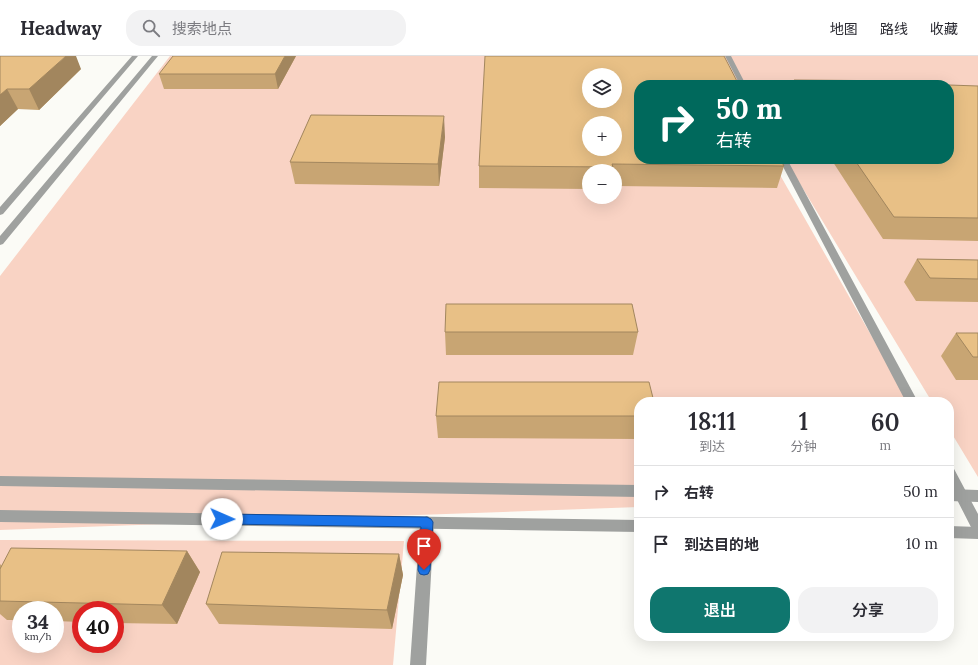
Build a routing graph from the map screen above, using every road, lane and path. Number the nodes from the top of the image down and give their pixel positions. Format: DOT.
graph roads {
  1 [pos="134,56"];
  2 [pos="155,56"];
  3 [pos="728,56"];
  4 [pos="740,80"];
  5 [pos="786,164"];
  6 [pos="0,212"];
  7 [pos="0,242"];
  8 [pos="909,397"];
  9 [pos="0,481"];
  10 [pos="634,491"];
  11 [pos="956,496"];
  12 [pos="978,496"];
  13 [pos="0,516"];
  14 [pos="427,522"];
  15 [pos="634,526"];
  16 [pos="978,527"];
  17 [pos="954,532"];
  18 [pos="978,533"];
  19 [pos="418,665"];
  1 -- 6 [label="street"];
  2 -- 7 [label="street"];
  3 -- 4 [label="street"];
  5 -- 8 [label="street"];
  9 -- 10 [label="street"];
  11 -- 12 [label="street"];
  11 -- 16 [label="street"];
  13 -- 14 [label="street"];
  14 -- 15 [label="street"];
  14 -- 19 [label="street"];
  17 -- 18 [label="street"];
}
